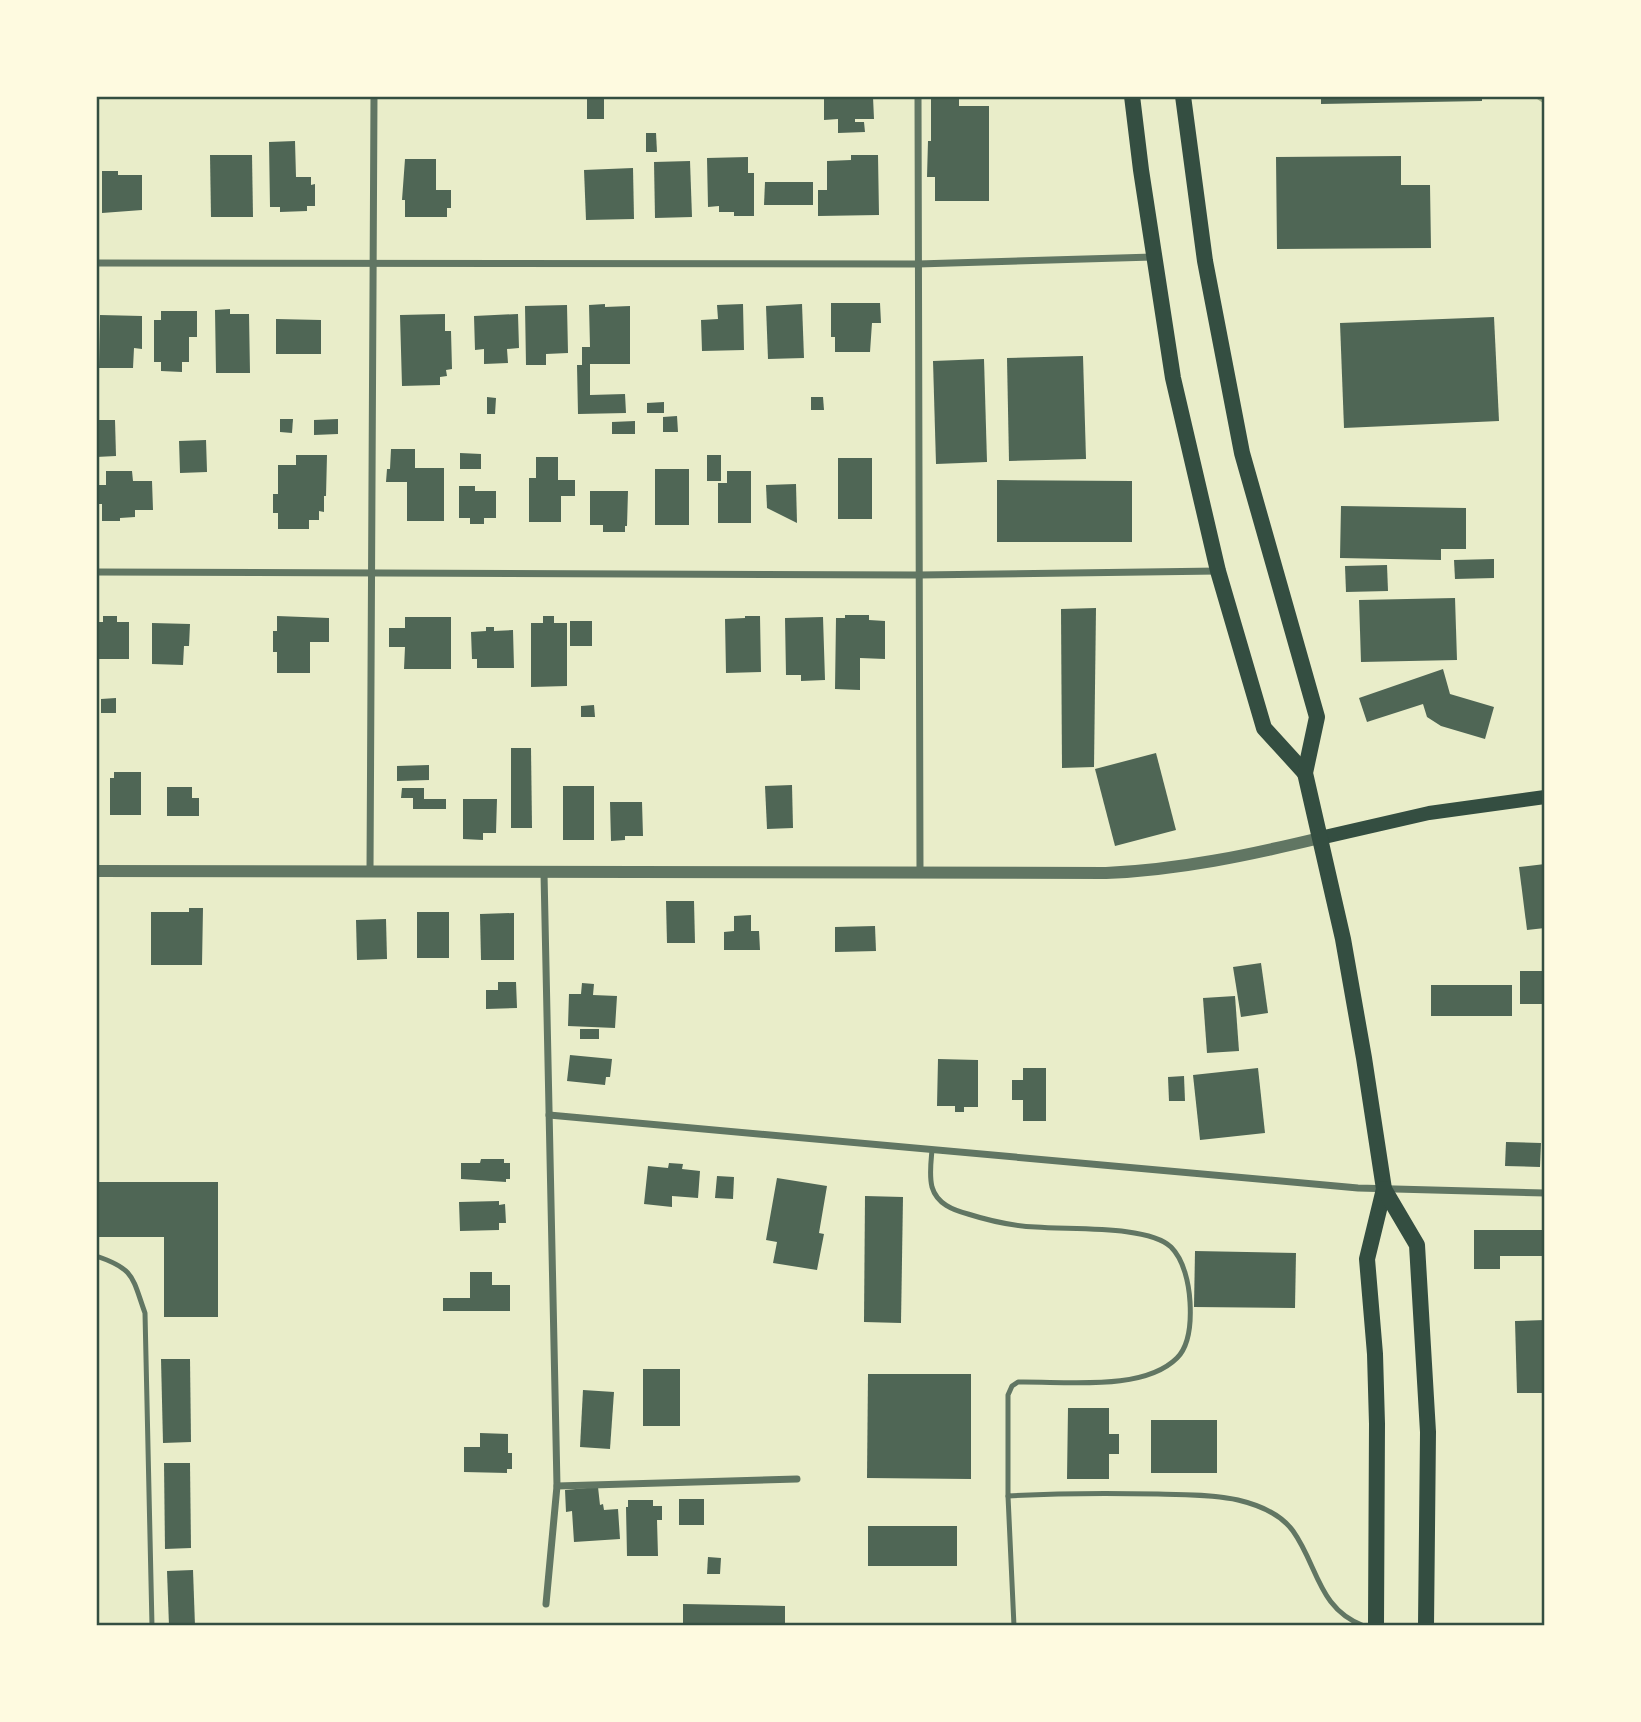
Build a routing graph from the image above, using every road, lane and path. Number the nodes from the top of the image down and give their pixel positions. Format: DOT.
graph roads {
  1 [pos="374,96"];
  2 [pos="918,96"];
  3 [pos="1132,96"];
  4 [pos="1183,96"];
  5 [pos="1154,257"];
  6 [pos="373,262"];
  7 [pos="96,263"];
  8 [pos="918,264"];
  9 [pos="1218,571"];
  10 [pos="96,572"];
  11 [pos="371,573"];
  12 [pos="919,575"];
  13 [pos="1305,773"];
  14 [pos="1545,797"];
  15 [pos="1320,838"];
  16 [pos="96,871"];
  17 [pos="370,872"];
  18 [pos="544,873"];
  19 [pos="920,873"];
  20 [pos="549,1115"];
  21 [pos="932,1150"];
  22 [pos="1384,1189"];
  23 [pos="1545,1193"];
  24 [pos="96,1256"];
  25 [pos="797,1479"];
  26 [pos="557,1486"];
  27 [pos="1008,1496"];
  28 [pos="546,1604"];
  29 [pos="152,1626"];
  30 [pos="1014,1626"];
  31 [pos="1364,1626"];
  32 [pos="1376,1626"];
  33 [pos="1426,1626"];
  1 -- 6 [label="street"];
  2 -- 8 [label="street"];
  3 -- 5 [label="highway"];
  4 -- 13 [label="highway"];
  5 -- 8 [label="street"];
  5 -- 9 [label="highway"];
  6 -- 7 [label="street"];
  6 -- 8 [label="street"];
  6 -- 11 [label="street"];
  8 -- 12 [label="street"];
  9 -- 12 [label="street"];
  9 -- 13 [label="highway"];
  10 -- 11 [label="street"];
  11 -- 12 [label="street"];
  11 -- 17 [label="street"];
  12 -- 19 [label="street"];
  13 -- 15 [label="highway"];
  14 -- 15 [label="main road"];
  15 -- 19 [label="street"];
  15 -- 22 [label="highway"];
  16 -- 17 [label="street"];
  17 -- 18 [label="street"];
  18 -- 19 [label="street"];
  18 -- 20 [label="street"];
  20 -- 21 [label="street"];
  20 -- 26 [label="street"];
  21 -- 22 [label="street"];
  21 -- 27 [label="lane"];
  22 -- 23 [label="street"];
  22 -- 32 [label="highway"];
  22 -- 33 [label="highway"];
  24 -- 29 [label="lane"];
  25 -- 26 [label="street"];
  26 -- 28 [label="street"];
  27 -- 30 [label="lane"];
  27 -- 31 [label="lane"];
}
